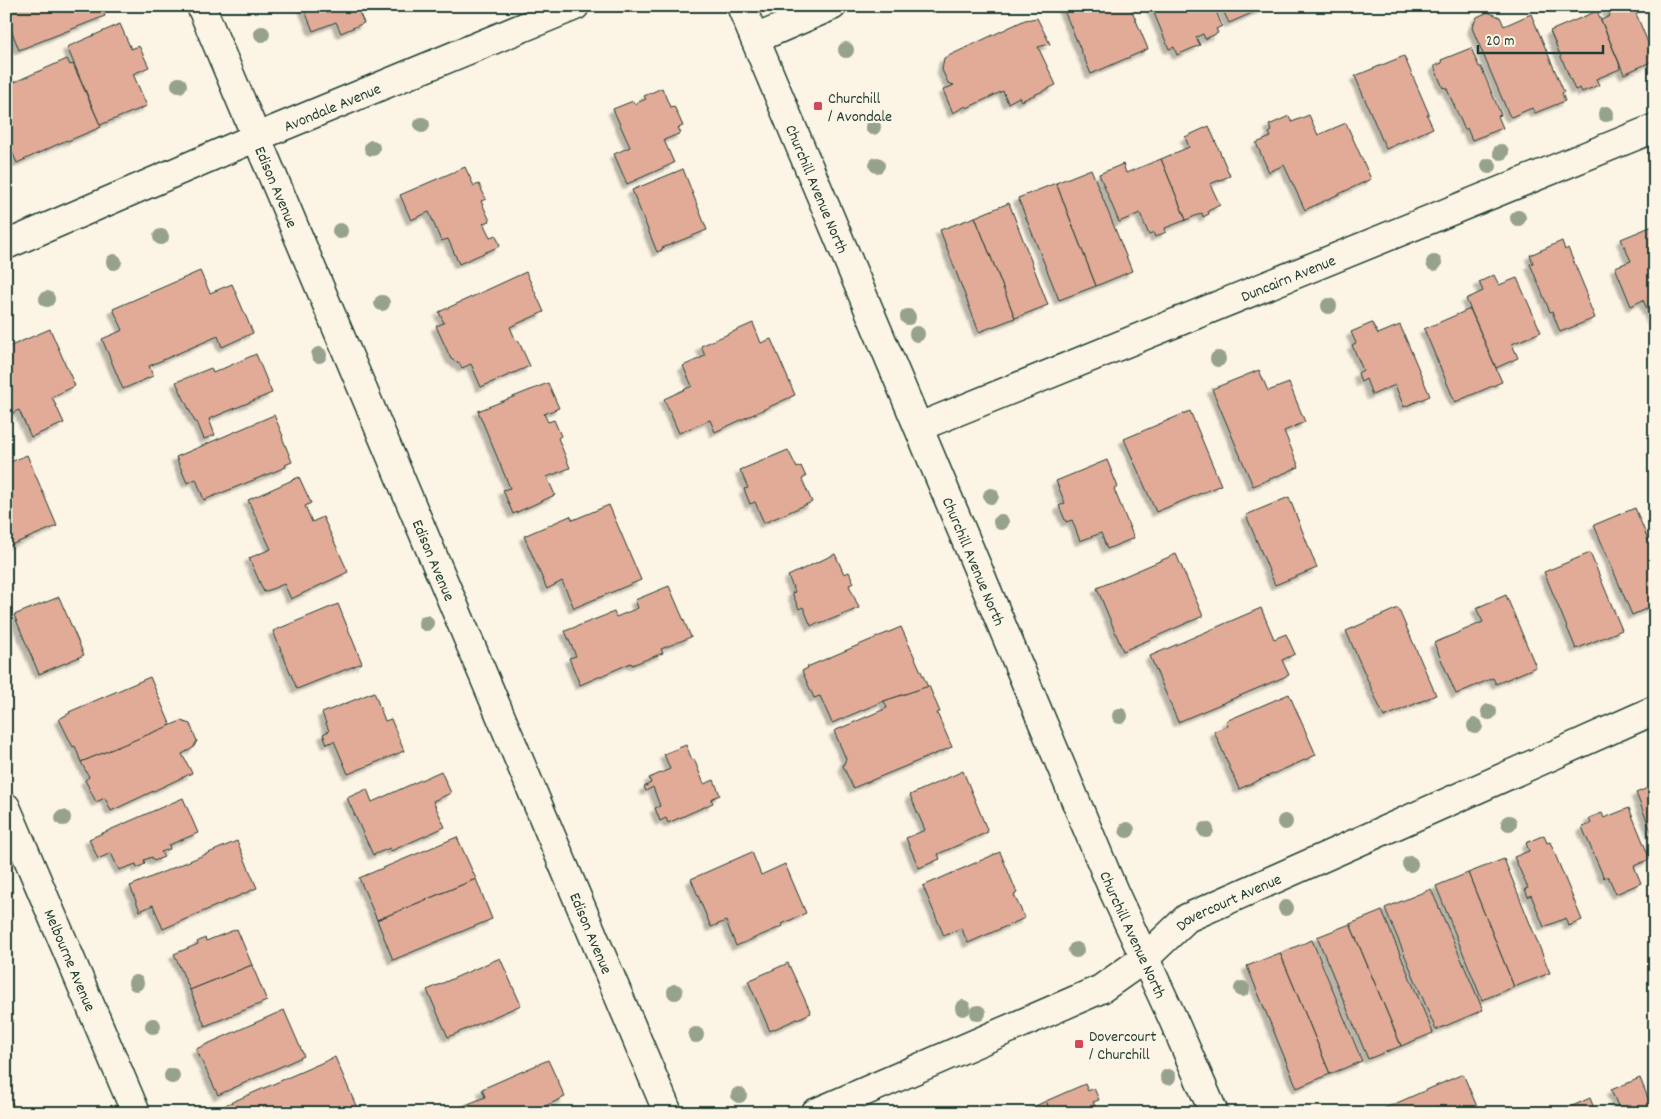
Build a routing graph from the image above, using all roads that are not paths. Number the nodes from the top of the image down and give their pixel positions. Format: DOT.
graph roads {
  1 [pos="201,6"];
  2 [pos="575,6"];
  3 [pos="741,6"];
  4 [pos="832,6"];
  5 [pos="755,39"];
  6 [pos="1655,128"];
  7 [pos="257,137"];
  8 [pos="6,245"];
  9 [pos="919,427"];
  10 [pos="1655,710"];
  11 [pos="6,807"];
  12 [pos="1145,958"];
  13 [pos="136,1113"];
  14 [pos="668,1113"];
  15 [pos="815,1113"];
  16 [pos="1214,1113"];
  1 -- 7 [label="street, Edison Avenue"];
  2 -- 7 [label="street, Avondale Avenue"];
  3 -- 5 [label="street, Churchill Avenue North"];
  4 -- 5 [label="street"];
  5 -- 9 [label="street, Churchill Avenue North"];
  6 -- 9 [label="street, Duncairn Avenue"];
  7 -- 8 [label="street, Avondale Avenue"];
  7 -- 14 [label="street, Edison Avenue"];
  9 -- 12 [label="street, Churchill Avenue North"];
  10 -- 12 [label="street, Dovercourt Avenue"];
  11 -- 13 [label="street, Melbourne Avenue"];
  12 -- 15 [label="street, Dovercourt Avenue"];
  12 -- 16 [label="street, Churchill Avenue North"];
}
